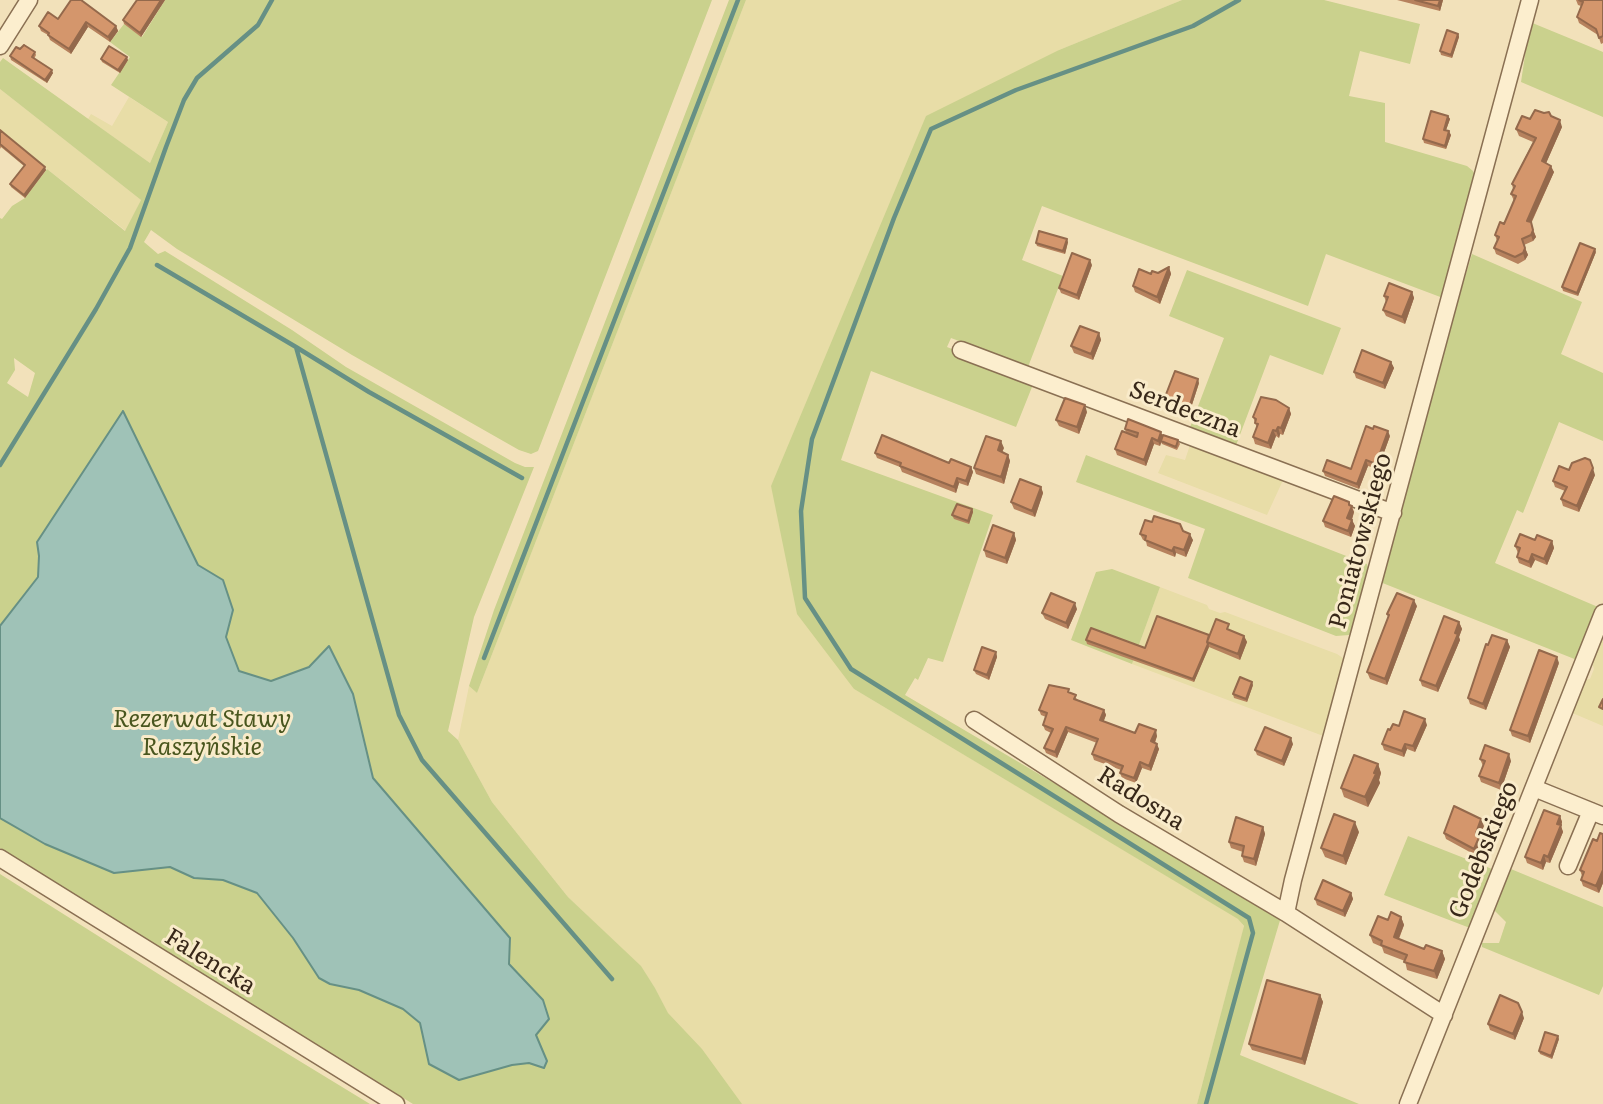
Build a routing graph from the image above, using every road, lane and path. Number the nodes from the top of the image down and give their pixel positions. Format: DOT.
graph roads {
  1 [pos="29,0"];
  2 [pos="1530,0"];
  3 [pos="0,46"];
  4 [pos="961,350"];
  5 [pos="1393,513"];
  6 [pos="1603,613"];
  7 [pos="974,720"];
  8 [pos="1534,788"];
  9 [pos="1597,813"];
  10 [pos="0,858"];
  11 [pos="1568,866"];
  12 [pos="1286,914"];
  13 [pos="1444,1015"];
  14 [pos="396,1104"];
  15 [pos="1408,1104"];
  1 -- 3 [label="street"];
  2 -- 5 [label="street, Poniatowskiego"];
  4 -- 5 [label="street, Serdeczna"];
  5 -- 12 [label="street, Poniatowskiego"];
  6 -- 8 [label="street, Godebskiego"];
  7 -- 12 [label="street, Radosna"];
  8 -- 9 [label="street"];
  8 -- 13 [label="street, Godebskiego"];
  9 -- 11 [label="street"];
  10 -- 14 [label="street, Falencka"];
  12 -- 13 [label="street"];
  13 -- 15 [label="street, Godebskiego"];
}
